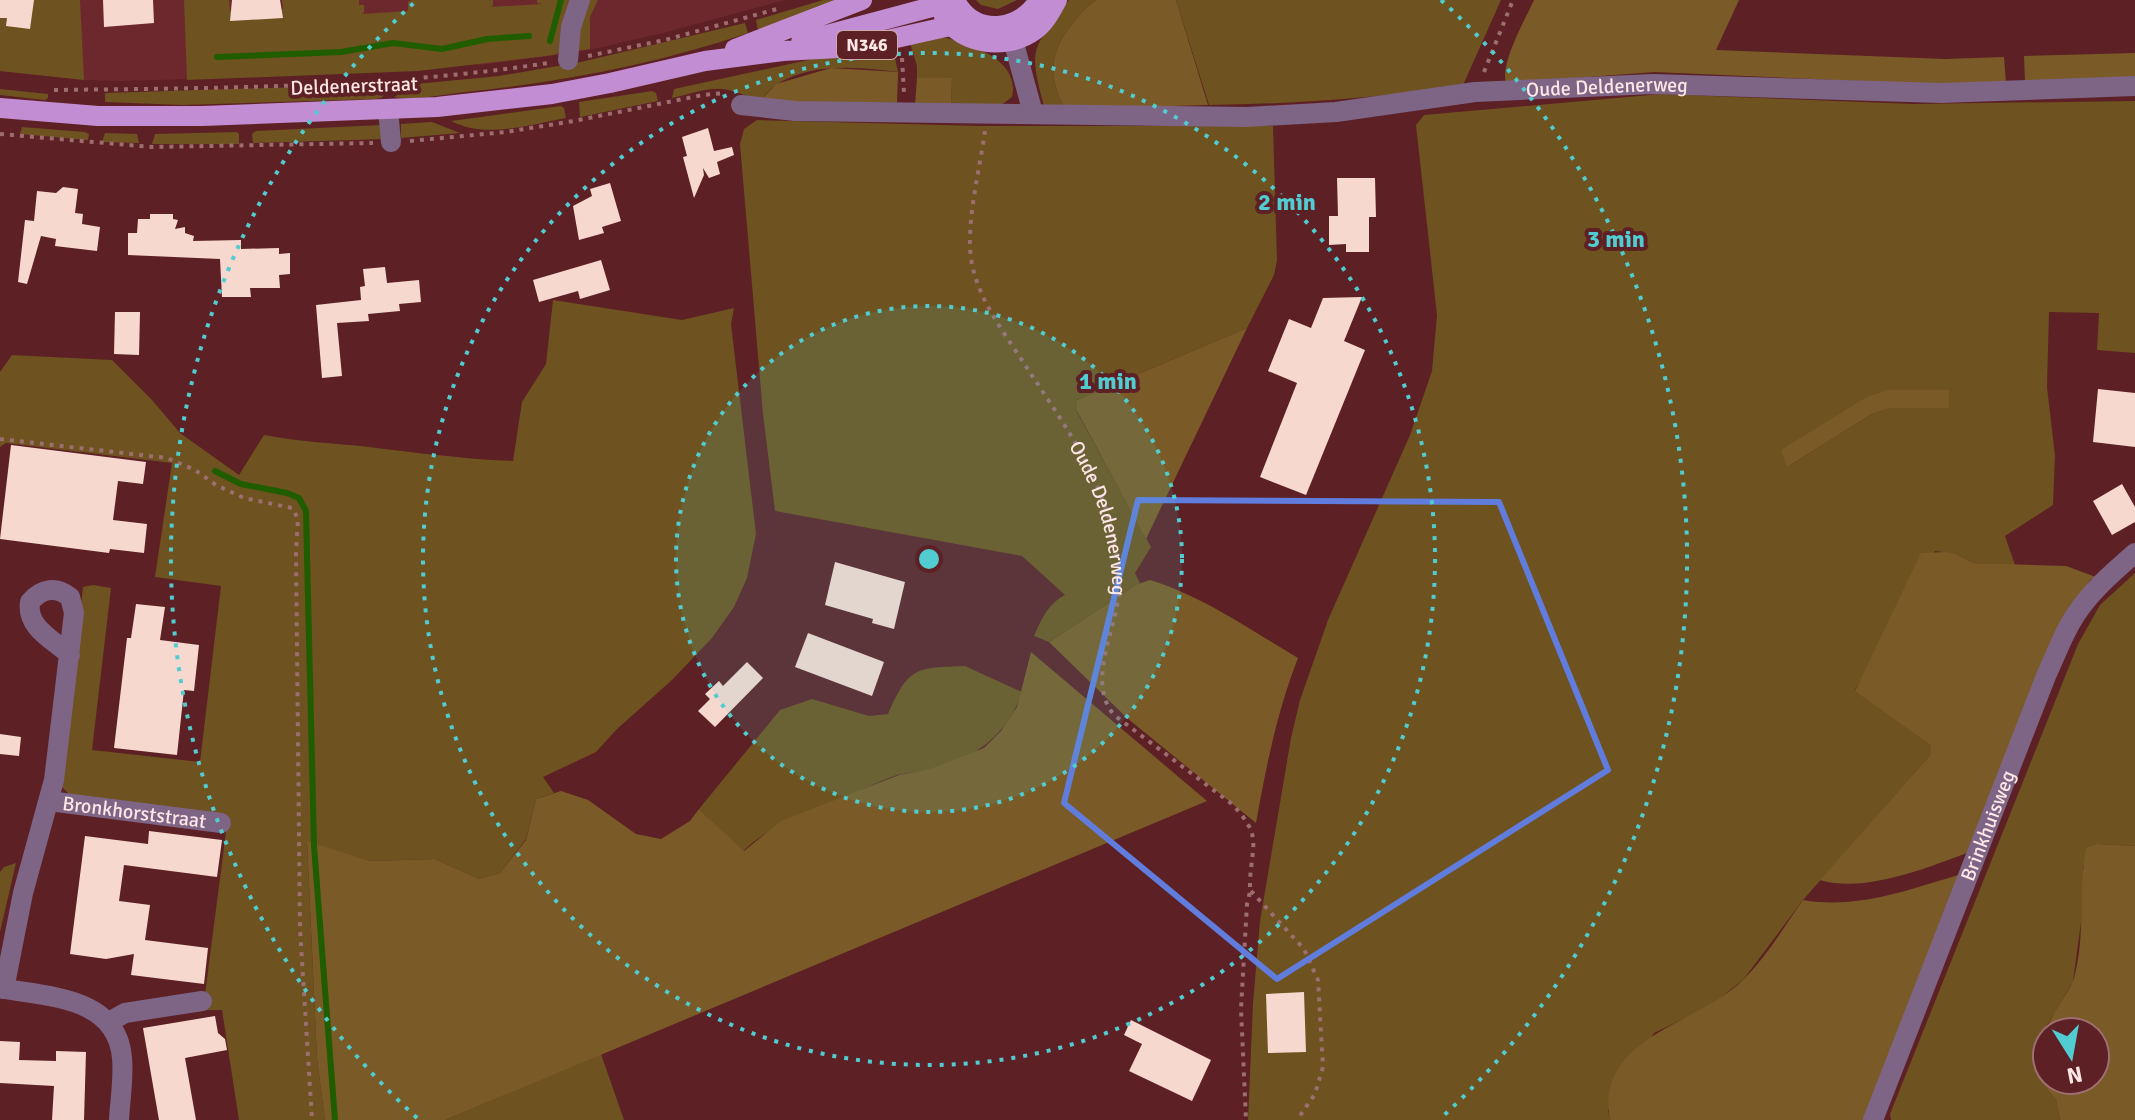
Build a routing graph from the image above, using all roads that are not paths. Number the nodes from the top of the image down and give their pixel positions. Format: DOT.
graph roads {
  1 [pos="580,0"];
  2 [pos="862,0"];
  3 [pos="1039,0"];
  4 [pos="1057,0"];
  5 [pos="938,2"];
  6 [pos="950,26"];
  7 [pos="1016,31"];
  8 [pos="783,51"];
  9 [pos="568,60"];
  10 [pos="705,61"];
  11 [pos="2135,86"];
  12 [pos="744,105"];
  13 [pos="0,108"];
  14 [pos="388,109"];
  15 [pos="1033,113"];
  16 [pos="391,142"];
  17 [pos="2135,553"];
  18 [pos="70,655"];
  19 [pos="49,801"];
  20 [pos="221,823"];
  21 [pos="2,989"];
  22 [pos="202,1001"];
  23 [pos="109,1022"];
  24 [pos="119,1120"];
  25 [pos="1873,1120"];
  1 -- 9 [label="street"];
  2 -- 10 [label="main road, Deldenerstraat / N346"];
  3 -- 7 [label="main road"];
  4 -- 7 [label="main road"];
  5 -- 6 [label="main road"];
  5 -- 7 [label="main road"];
  5 -- 8 [label="main road, Deldenerstraat / N346"];
  6 -- 7 [label="main road"];
  6 -- 8 [label="main road, Deldenerstraat / N346"];
  7 -- 15 [label="street"];
  8 -- 10 [label="main road, Deldenerstraat / N346"];
  10 -- 14 [label="main road, Deldenerstraat"];
  11 -- 15 [label="street, Oude Deldenerweg"];
  12 -- 15 [label="street, Oude Deldenerweg"];
  13 -- 14 [label="main road, Deldenerstraat"];
  14 -- 16 [label="street"];
  17 -- 25 [label="street, Brinkhuisweg"];
  18 -- 19 [label="street, Bronkhorststraat"];
  19 -- 20 [label="street, Bronkhorststraat"];
  19 -- 21 [label="street, Bronkhorststraat"];
  21 -- 23 [label="street"];
  22 -- 23 [label="street"];
  23 -- 24 [label="street"];
}
